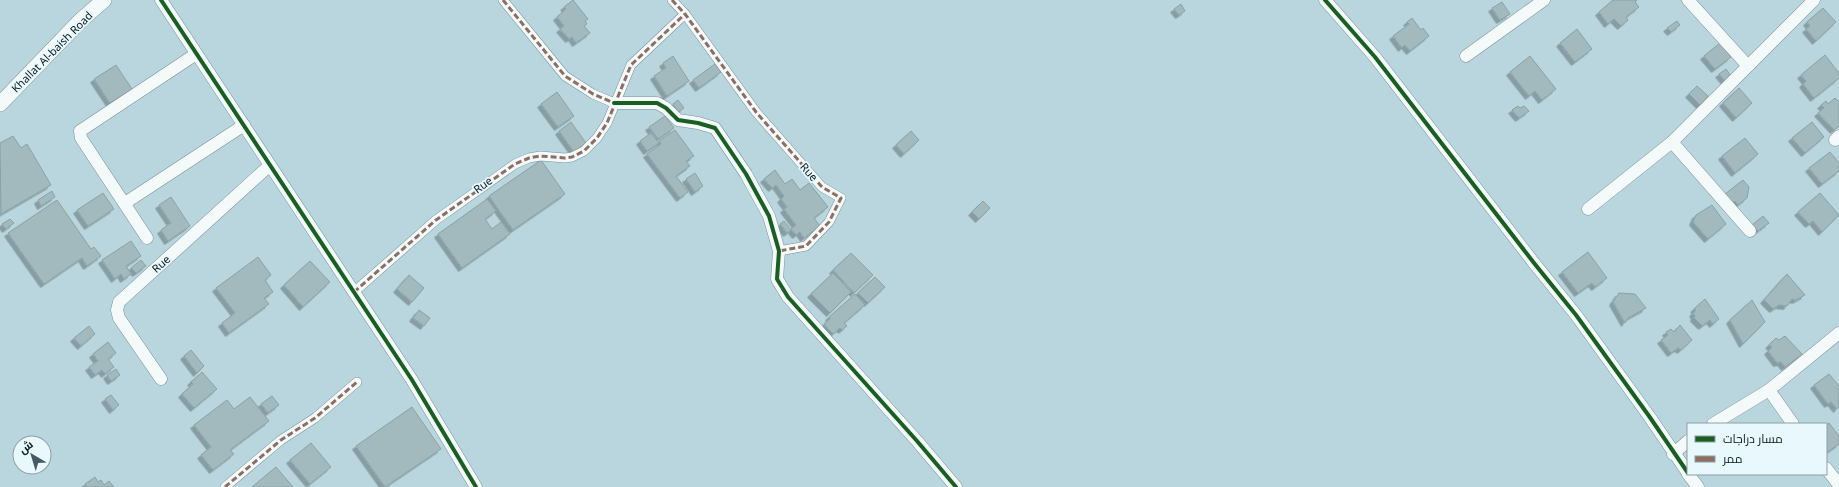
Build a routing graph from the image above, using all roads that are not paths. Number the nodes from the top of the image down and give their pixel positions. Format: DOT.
graph roads {
  1 [pos="104,0"];
  2 [pos="161,0"];
  3 [pos="503,0"];
  4 [pos="672,0"];
  5 [pos="1325,0"];
  6 [pos="1544,0"];
  7 [pos="1688,0"];
  8 [pos="1814,0"];
  9 [pos="685,14"];
  10 [pos="196,54"];
  11 [pos="1466,56"];
  12 [pos="1748,66"];
  13 [pos="2,98"];
  14 [pos="614,103"];
  15 [pos="244,125"];
  16 [pos="1672,142"];
  17 [pos="270,165"];
  18 [pos="125,203"];
  19 [pos="1588,209"];
  20 [pos="1750,231"];
  21 [pos="147,238"];
  22 [pos="779,251"];
  23 [pos="354,292"];
  24 [pos="1839,333"];
  25 [pos="161,378"];
  26 [pos="357,382"];
  27 [pos="1769,390"];
  28 [pos="1715,423"];
  29 [pos="1792,423"];
  30 [pos="1687,442"];
  31 [pos="1674,454"];
  32 [pos="1827,469"];
  33 [pos="1687,473"];
  34 [pos="1689,475"];
  35 [pos="1839,485"];
  36 [pos="225,487"];
  37 [pos="476,487"];
  38 [pos="956,487"];
  39 [pos="1698,487"];
  1 -- 13 [label="street, Khallat Al-baish Road"];
  2 -- 10 [label="street"];
  3 -- 14 [label="street"];
  4 -- 9 [label="street, Rue"];
  5 -- 31 [label="street"];
  6 -- 11 [label="street"];
  7 -- 12 [label="street"];
  8 -- 12 [label="street"];
  9 -- 14 [label="street, Rue"];
  9 -- 22 [label="street, Rue"];
  10 -- 15 [label="street"];
  10 -- 18 [label="street"];
  12 -- 16 [label="street"];
  14 -- 22 [label="street"];
  14 -- 23 [label="street, Rue"];
  15 -- 17 [label="street"];
  15 -- 18 [label="street"];
  16 -- 19 [label="street"];
  16 -- 20 [label="street"];
  17 -- 23 [label="street"];
  17 -- 25 [label="street, Rue"];
  18 -- 21 [label="street"];
  22 -- 38 [label="street"];
  23 -- 37 [label="street"];
  24 -- 27 [label="street"];
  26 -- 36 [label="street"];
  27 -- 28 [label="street"];
  27 -- 29 [label="street"];
  30 -- 31 [label="street"];
  31 -- 33 [label="street"];
  32 -- 35 [label="street"];
  34 -- 39 [label="street"];
}
